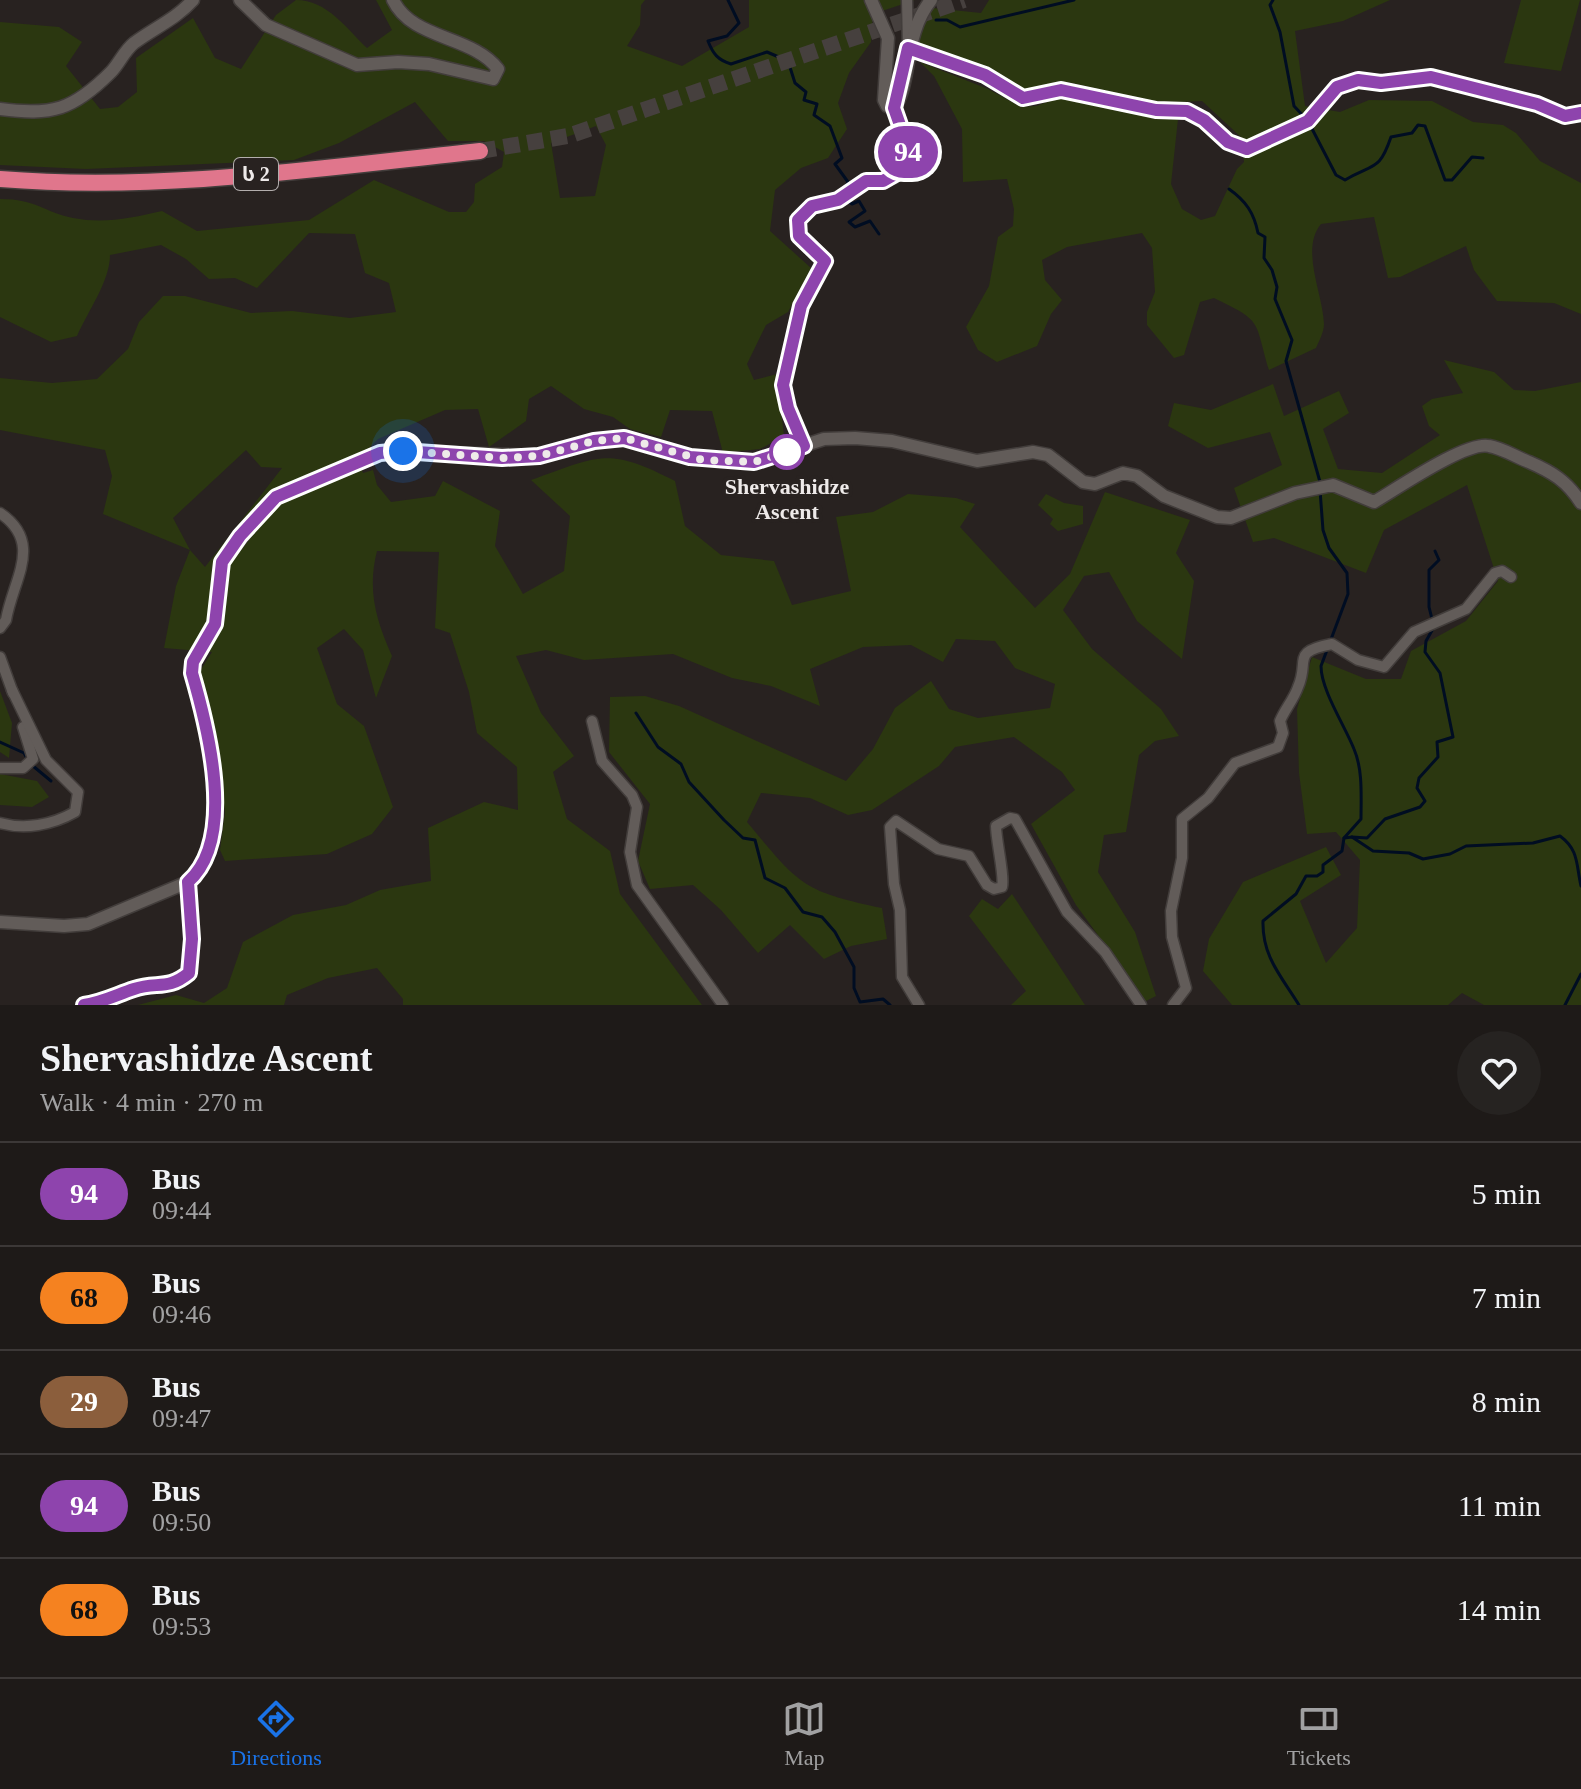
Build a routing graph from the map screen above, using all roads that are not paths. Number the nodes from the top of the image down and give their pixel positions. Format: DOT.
graph roads {
  1 [pos="193,0"];
  2 [pos="240,0"];
  3 [pos="393,0"];
  4 [pos="871,0"];
  5 [pos="907,0"];
  6 [pos="931,0"];
  7 [pos="908,48"];
  8 [pos="894,108"];
  9 [pos="0,109"];
  10 [pos="1581,113"];
  11 [pos="480,151"];
  12 [pos="0,179"];
  13 [pos="804,446"];
  14 [pos="1581,503"];
  15 [pos="0,513"];
  16 [pos="1511,577"];
  17 [pos="0,628"];
  18 [pos="0,657"];
  19 [pos="12,690"];
  20 [pos="592,721"];
  21 [pos="0,768"];
  22 [pos="0,823"];
  23 [pos="188,882"];
  24 [pos="0,922"];
  25 [pos="84,1005"];
  26 [pos="723,1005"];
  27 [pos="919,1005"];
  28 [pos="1141,1005"];
  29 [pos="1173,1005"];
  1 -- 9 [label="street"];
  2 -- 3 [label="street"];
  4 -- 8 [label="street"];
  5 -- 7 [label="street"];
  6 -- 7 [label="street"];
  7 -- 8 [label="street"];
  7 -- 10 [label="street"];
  8 -- 13 [label="street"];
  11 -- 12 [label="highway, ს 2"];
  13 -- 14 [label="street"];
  13 -- 23 [label="street"];
  15 -- 17 [label="street"];
  16 -- 29 [label="street"];
  18 -- 19 [label="street"];
  19 -- 21 [label="street"];
  19 -- 22 [label="street"];
  20 -- 26 [label="street"];
  23 -- 24 [label="street"];
  23 -- 25 [label="street"];
  27 -- 28 [label="street"];
}
